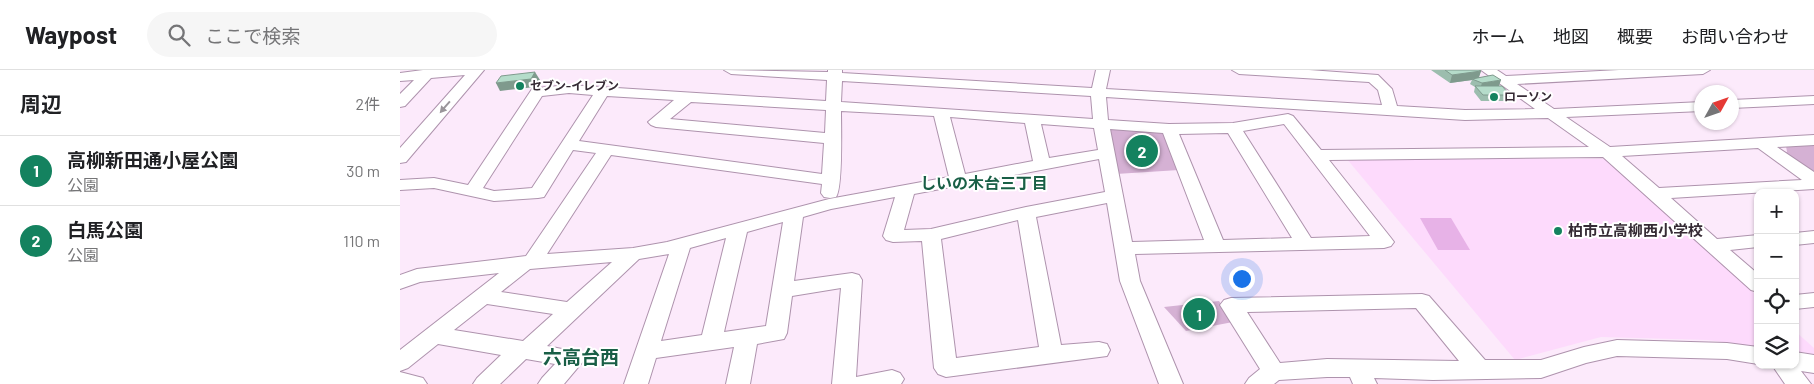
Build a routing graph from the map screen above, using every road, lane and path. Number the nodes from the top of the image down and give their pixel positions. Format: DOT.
graph roads {
  1 [pos="475,70"];
  2 [pos="731,70"];
  3 [pos="1103,70"];
  4 [pos="1239,70"];
  5 [pos="1488,70"];
  6 [pos="1704,70"];
  7 [pos="1284,71"];
  8 [pos="1656,71"];
  9 [pos="430,72"];
  10 [pos="836,73"];
  11 [pos="1605,73"];
  12 [pos="400,77"];
  13 [pos="1504,80"];
  14 [pos="603,91"];
  15 [pos="1098,93"];
  16 [pos="688,97"];
  17 [pos="1814,100"];
  18 [pos="400,103"];
  19 [pos="1739,104"];
  20 [pos="834,105"];
  21 [pos="1694,106"];
  22 [pos="1391,111"];
  23 [pos="941,112"];
  24 [pos="1551,114"];
  25 [pos="1032,120"];
  26 [pos="1101,124"];
  27 [pos="1233,128"];
  28 [pos="1169,129"];
  29 [pos="833,139"];
  30 [pos="1814,140"];
  31 [pos="1761,143"];
  32 [pos="570,145"];
  33 [pos="606,150"];
  34 [pos="1607,152"];
  35 [pos="1106,153"];
  36 [pos="1318,155"];
  37 [pos="400,158"];
  38 [pos="1042,164"];
  39 [pos="830,180"];
  40 [pos="958,180"];
  41 [pos="1814,180"];
  42 [pos="1814,184"];
  43 [pos="400,185"];
  44 [pos="906,190"];
  45 [pos="472,192"];
  46 [pos="1655,194"];
  47 [pos="1114,196"];
  48 [pos="829,204"];
  49 [pos="1026,213"];
  50 [pos="794,214"];
  51 [pos="738,229"];
  52 [pos="931,235"];
  53 [pos="1814,237"];
  54 [pos="1799,239"];
  55 [pos="1754,241"];
  56 [pos="682,244"];
  57 [pos="1305,244"];
  58 [pos="1216,245"];
  59 [pos="1713,245"];
  60 [pos="1124,248"];
  61 [pos="633,254"];
  62 [pos="528,262"];
  63 [pos="1754,281"];
  64 [pos="400,282"];
  65 [pos="782,290"];
  66 [pos="482,296"];
  67 [pos="1814,300"];
  68 [pos="1799,302"];
  69 [pos="572,310"];
  70 [pos="434,335"];
  71 [pos="747,337"];
  72 [pos="711,342"];
  73 [pos="525,349"];
  74 [pos="1099,350"];
  75 [pos="647,352"];
  76 [pos="1052,354"];
  77 [pos="1754,355"];
  78 [pos="400,362"];
  79 [pos="1799,362"];
  80 [pos="1814,364"];
  81 [pos="1479,369"];
  82 [pos="1786,369"];
  83 [pos="1362,376"];
  84 [pos="1316,377"];
  85 [pos="1265,378"];
  86 [pos="892,379"];
  87 [pos="400,381"];
  88 [pos="415,384"];
  89 [pos="485,384"];
  90 [pos="550,384"];
  91 [pos="636,384"];
  92 [pos="738,384"];
  93 [pos="844,384"];
  94 [pos="862,384"];
  95 [pos="1171,384"];
  96 [pos="1799,384"];
  1 -- 9 [label="street"];
  1 -- 37 [label="street, one-way"];
  2 -- 10 [label="street"];
  3 -- 15 [label="street"];
  4 -- 7 [label="street"];
  5 -- 13 [label="street"];
  6 -- 8 [label="street"];
  7 -- 22 [label="street"];
  8 -- 11 [label="street"];
  9 -- 12 [label="street"];
  9 -- 18 [label="street"];
  10 -- 15 [label="street"];
  10 -- 20 [label="street"];
  11 -- 13 [label="street"];
  13 -- 24 [label="street"];
  14 -- 16 [label="street"];
  14 -- 32 [label="street"];
  14 -- 45 [label="street"];
  15 -- 22 [label="street"];
  15 -- 26 [label="street"];
  16 -- 20 [label="street"];
  16 -- 29 [label="street"];
  17 -- 19 [label="street"];
  20 -- 23 [label="street"];
  20 -- 29 [label="street"];
  21 -- 24 [label="street"];
  22 -- 24 [label="street"];
  23 -- 25 [label="street"];
  23 -- 40 [label="street"];
  24 -- 34 [label="street"];
  25 -- 26 [label="street"];
  25 -- 38 [label="street"];
  26 -- 28 [label="street"];
  26 -- 35 [label="street"];
  27 -- 28 [label="street"];
  27 -- 36 [label="street"];
  27 -- 57 [label="street"];
  28 -- 58 [label="street"];
  29 -- 39 [label="street"];
  30 -- 31 [label="street"];
  31 -- 34 [label="street"];
  31 -- 41 [label="street"];
  32 -- 33 [label="street"];
  32 -- 45 [label="street"];
  33 -- 39 [label="street"];
  33 -- 62 [label="street"];
  34 -- 36 [label="street"];
  34 -- 46 [label="street"];
  35 -- 38 [label="street"];
  35 -- 47 [label="street"];
  36 -- 57 [label="street"];
  38 -- 40 [label="street"];
  39 -- 48 [label="street"];
  40 -- 44 [label="street"];
  42 -- 46 [label="street"];
  43 -- 45 [label="street"];
  44 -- 48 [label="street"];
  44 -- 52 [label="street"];
  46 -- 59 [label="street"];
  47 -- 49 [label="street"];
  47 -- 60 [label="street"];
  48 -- 50 [label="street"];
  49 -- 52 [label="street"];
  49 -- 76 [label="street"];
  50 -- 51 [label="street"];
  50 -- 65 [label="street"];
  51 -- 56 [label="street"];
  51 -- 72 [label="street"];
  52 -- 76 [label="street"];
  53 -- 54 [label="street"];
  55 -- 59 [label="street"];
  56 -- 61 [label="street"];
  56 -- 75 [label="street"];
  57 -- 58 [label="street"];
  58 -- 60 [label="street"];
  59 -- 63 [label="street"];
  60 -- 95 [label="street"];
  61 -- 62 [label="street"];
  61 -- 69 [label="street"];
  62 -- 64 [label="street"];
  62 -- 66 [label="street"];
  65 -- 71 [label="street"];
  65 -- 93 [label="street"];
  66 -- 69 [label="street"];
  66 -- 70 [label="street"];
  67 -- 68 [label="street"];
  69 -- 73 [label="street"];
  70 -- 73 [label="street"];
  70 -- 78 [label="street"];
  71 -- 72 [label="street"];
  71 -- 92 [label="street"];
  72 -- 75 [label="street"];
  73 -- 89 [label="street"];
  73 -- 90 [label="street"];
  74 -- 76 [label="street"];
  75 -- 91 [label="street"];
  77 -- 81 [label="street"];
  79 -- 80 [label="street"];
  81 -- 83 [label="street"];
  81 -- 85 [label="street"];
  82 -- 96 [label="street"];
  83 -- 84 [label="street"];
  84 -- 85 [label="street"];
  86 -- 94 [label="street"];
  87 -- 88 [label="street"];
}
